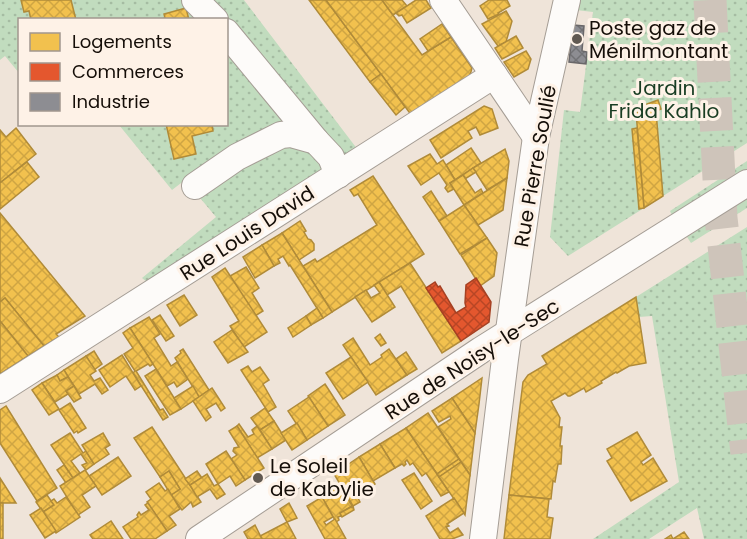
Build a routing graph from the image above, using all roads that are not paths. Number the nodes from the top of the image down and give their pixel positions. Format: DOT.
graph roads {
  1 [pos="195,0"];
  2 [pos="442,0"];
  3 [pos="567,0"];
  4 [pos="213,18"];
  5 [pos="228,34"];
  6 [pos="494,75"];
  7 [pos="536,137"];
  8 [pos="329,159"];
  9 [pos="747,183"];
  10 [pos="200,193"];
  11 [pos="509,333"];
  12 [pos="0,390"];
  13 [pos="199,539"];
  14 [pos="483,539"];
  1 -- 4 [label="street"];
  2 -- 6 [label="street"];
  3 -- 7 [label="street, Rue Pierre Soulié"];
  5 -- 8 [label="street"];
  6 -- 7 [label="street"];
  6 -- 8 [label="street, Rue Louis David"];
  7 -- 11 [label="street, Rue Pierre Soulié"];
  8 -- 10 [label="street"];
  8 -- 12 [label="street, Rue Louis David"];
  9 -- 11 [label="street, Rue de Noisy-le-Sec"];
  11 -- 13 [label="street, Rue de Noisy-le-Sec"];
  11 -- 14 [label="street, Rue Pierre Soulié"];
}
